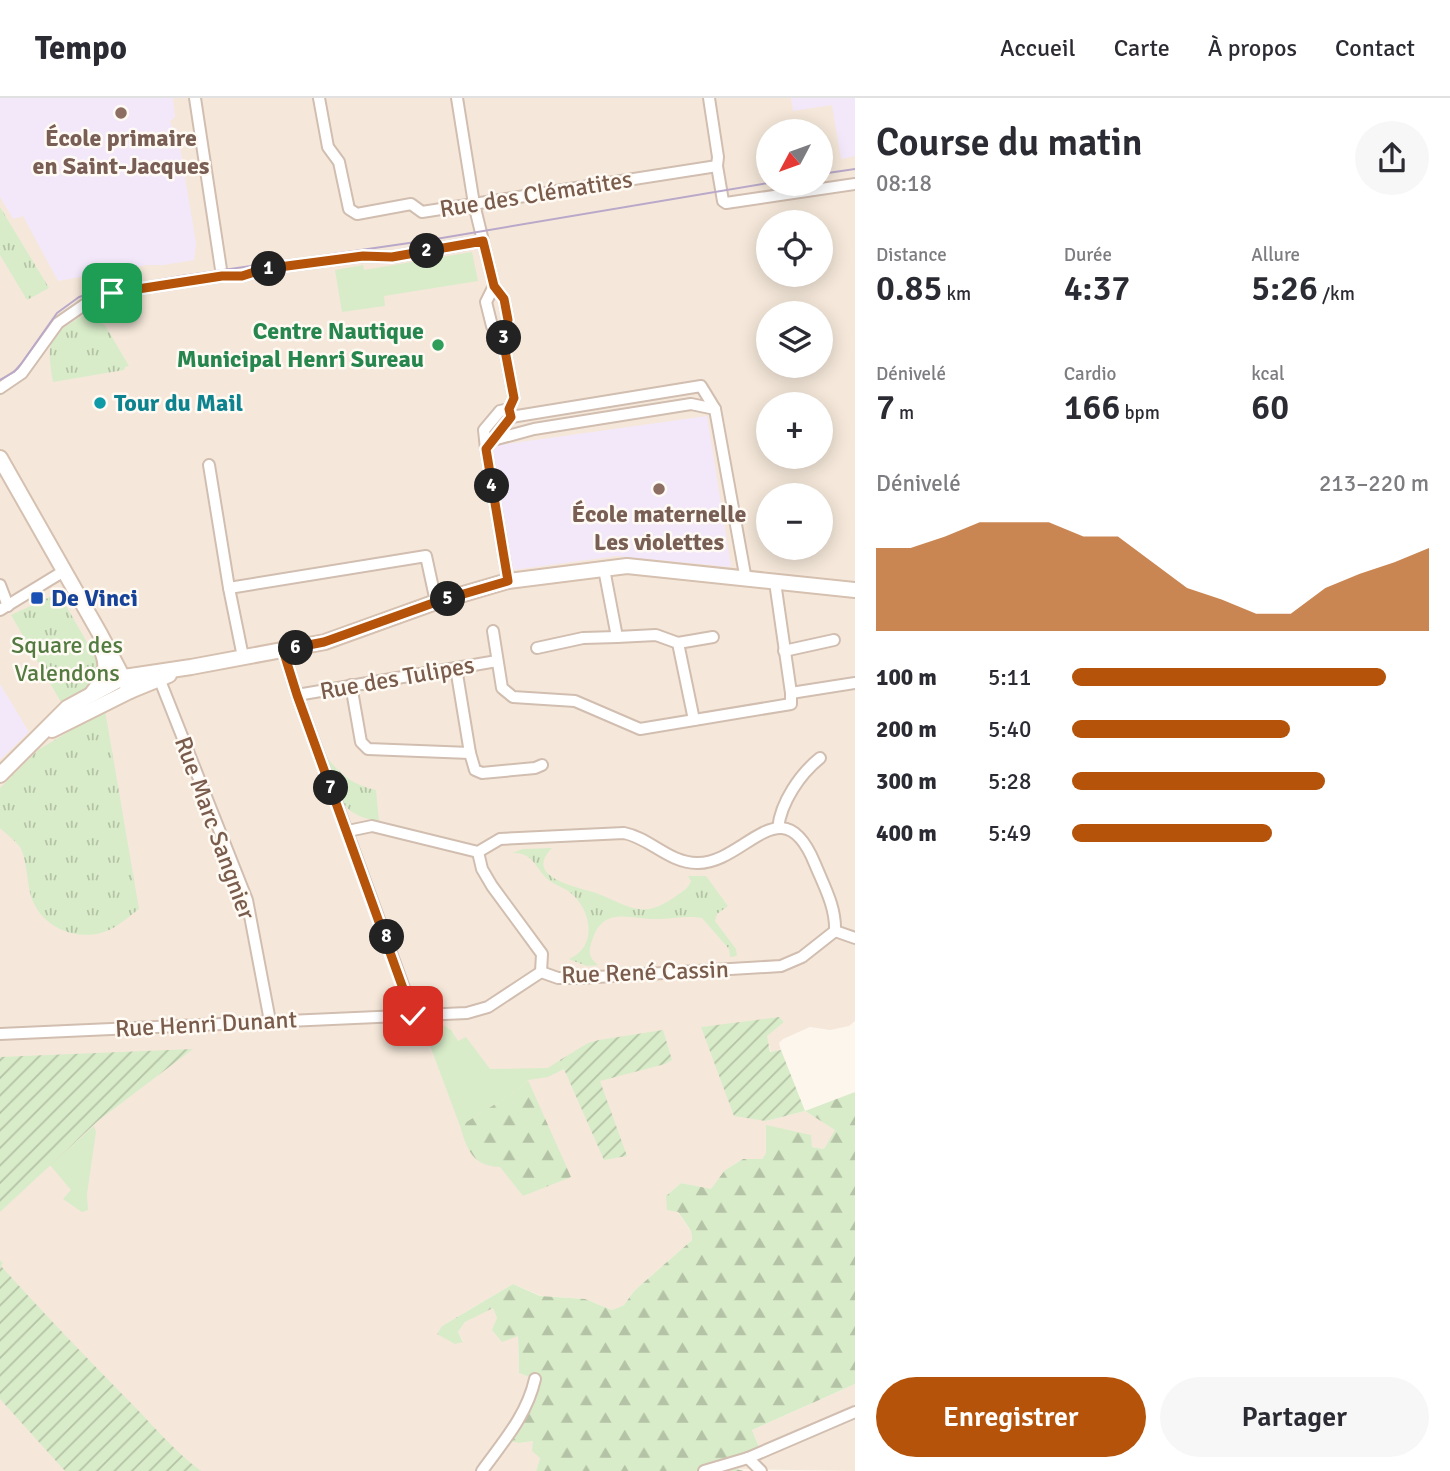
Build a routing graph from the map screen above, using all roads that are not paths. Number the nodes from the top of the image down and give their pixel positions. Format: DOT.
graph roads {
  1 [pos="195,98"];
  2 [pos="319,98"];
  3 [pos="457,98"];
  4 [pos="709,98"];
  5 [pos="717,166"];
  6 [pos="855,184"];
  7 [pos="474,204"];
  8 [pos="483,241"];
  9 [pos="222,276"];
  10 [pos="494,286"];
  11 [pos="503,340"];
  12 [pos="0,388"];
  13 [pos="715,409"];
  14 [pos="510,413"];
  15 [pos="493,440"];
  16 [pos="486,449"];
  17 [pos="0,458"];
  18 [pos="209,465"];
  19 [pos="0,474"];
  20 [pos="604,569"];
  21 [pos="61,574"];
  22 [pos="746,580"];
  23 [pos="508,581"];
  24 [pos="775,582"];
  25 [pos="0,585"];
  26 [pos="229,588"];
  27 [pos="855,590"];
  28 [pos="436,602"];
  29 [pos="4,608"];
  30 [pos="493,631"];
  31 [pos="713,636"];
  32 [pos="95,637"];
  33 [pos="617,637"];
  34 [pos="834,640"];
  35 [pos="678,643"];
  36 [pos="537,648"];
  37 [pos="283,650"];
  38 [pos="784,650"];
  39 [pos="243,657"];
  40 [pos="497,661"];
  41 [pos="191,667"];
  42 [pos="456,668"];
  43 [pos="159,678"];
  44 [pos="124,682"];
  45 [pos="855,683"];
  46 [pos="351,685"];
  47 [pos="791,694"];
  48 [pos="297,695"];
  49 [pos="83,707"];
  50 [pos="694,720"];
  51 [pos="470,753"];
  52 [pos="820,758"];
  53 [pos="542,765"];
  54 [pos="0,775"];
  55 [pos="778,828"];
  56 [pos="348,831"];
  57 [pos="478,852"];
  58 [pos="835,931"];
  59 [pos="855,938"];
  60 [pos="541,972"];
  61 [pos="413,1016"];
  62 [pos="270,1021"];
  63 [pos="420,1032"];
  64 [pos="0,1034"];
  65 [pos="535,1379"];
  66 [pos="855,1412"];
  67 [pos="748,1458"];
  68 [pos="482,1471"];
  69 [pos="704,1471"];
  70 [pos="761,1471"];
  1 -- 9 [label="street"];
  2 -- 7 [label="street, Rue des Clématites"];
  3 -- 7 [label="street"];
  4 -- 5 [label="street"];
  5 -- 6 [label="street"];
  5 -- 7 [label="street, Rue des Clématites"];
  7 -- 8 [label="street"];
  8 -- 9 [label="street"];
  8 -- 10 [label="street"];
  9 -- 12 [label="street"];
  10 -- 11 [label="street"];
  10 -- 11 [label="street"];
  11 -- 14 [label="street"];
  13 -- 14 [label="street"];
  13 -- 15 [label="street"];
  13 -- 22 [label="street"];
  14 -- 15 [label="street"];
  14 -- 16 [label="street"];
  15 -- 16 [label="street"];
  16 -- 23 [label="street"];
  17 -- 21 [label="main road"];
  18 -- 26 [label="street"];
  19 -- 21 [label="main road"];
  20 -- 22 [label="main road"];
  20 -- 23 [label="main road"];
  20 -- 33 [label="street"];
  21 -- 29 [label="street"];
  21 -- 32 [label="main road"];
  21 -- 44 [label="main road"];
  22 -- 24 [label="main road"];
  23 -- 28 [label="main road"];
  24 -- 27 [label="main road"];
  24 -- 38 [label="street"];
  25 -- 29 [label="street"];
  26 -- 28 [label="street"];
  26 -- 39 [label="street"];
  28 -- 37 [label="main road"];
  30 -- 40 [label="street, Rue des Tulipes"];
  31 -- 35 [label="street"];
  32 -- 44 [label="main road"];
  32 -- 49 [label="main road"];
  33 -- 35 [label="street"];
  33 -- 36 [label="street"];
  34 -- 38 [label="street"];
  35 -- 50 [label="street"];
  37 -- 39 [label="main road"];
  37 -- 48 [label="street"];
  38 -- 47 [label="street"];
  39 -- 41 [label="main road"];
  40 -- 42 [label="street, Rue des Tulipes"];
  40 -- 50 [label="street, Rue des Tulipes"];
  41 -- 43 [label="main road"];
  41 -- 44 [label="main road"];
  42 -- 46 [label="street, Rue des Tulipes"];
  42 -- 51 [label="street"];
  43 -- 44 [label="main road"];
  43 -- 62 [label="street, Rue Marc Sangnier"];
  44 -- 49 [label="main road"];
  45 -- 47 [label="street"];
  46 -- 48 [label="street, Rue des Tulipes"];
  46 -- 51 [label="street"];
  47 -- 50 [label="street, Rue des Tulipes"];
  48 -- 56 [label="street"];
  49 -- 54 [label="main road"];
  51 -- 53 [label="street"];
  52 -- 55 [label="street"];
  55 -- 57 [label="street"];
  55 -- 58 [label="street"];
  56 -- 57 [label="street"];
  56 -- 61 [label="street"];
  57 -- 60 [label="street"];
  58 -- 59 [label="street"];
  58 -- 60 [label="street, Rue René Cassin"];
  60 -- 61 [label="street, Rue René Cassin"];
  61 -- 62 [label="street, Rue Henri Dunant"];
  61 -- 63 [label="street"];
  62 -- 64 [label="street, Rue Henri Dunant"];
  65 -- 68 [label="street"];
  66 -- 67 [label="street"];
  67 -- 69 [label="street"];
  67 -- 70 [label="street"];
}
